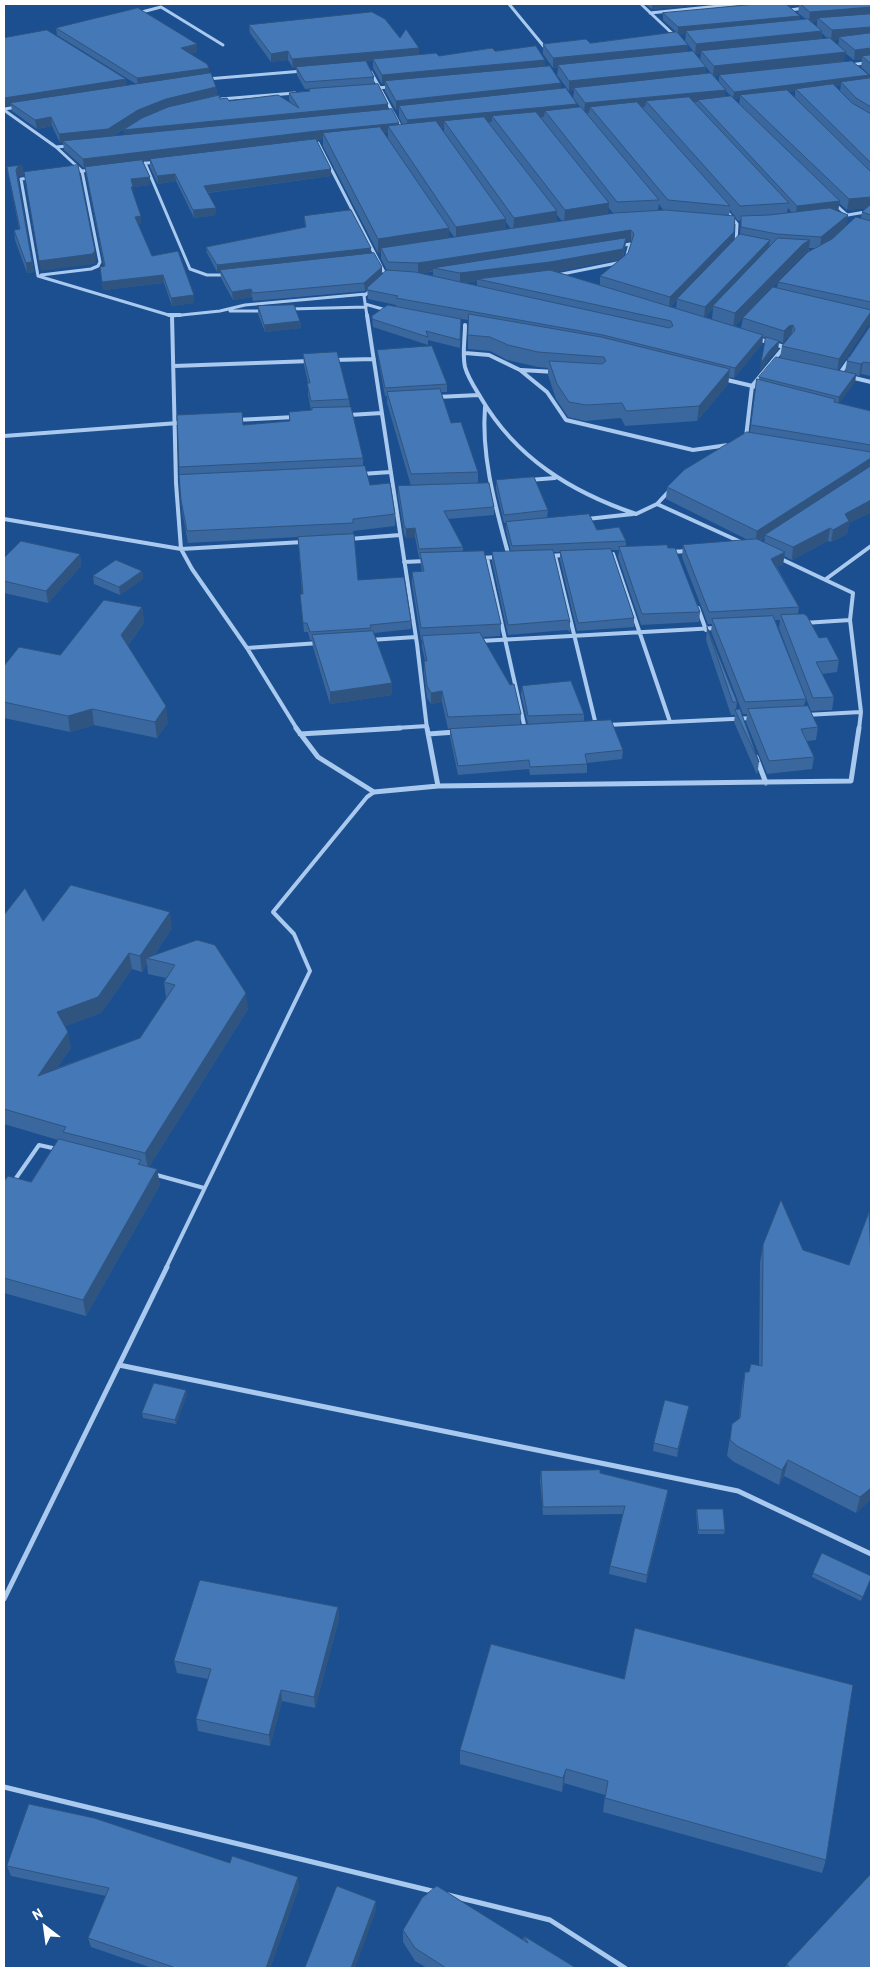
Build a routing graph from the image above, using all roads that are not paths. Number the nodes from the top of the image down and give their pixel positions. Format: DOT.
graph roads {
  1 [pos="509,4"];
  2 [pos="641,4"];
  3 [pos="739,4"];
  4 [pos="783,4"];
  5 [pos="744,8"];
  6 [pos="809,8"];
  7 [pos="790,10"];
  8 [pos="704,12"];
  9 [pos="650,13"];
  10 [pos="133,14"];
  11 [pos="796,15"];
  12 [pos="665,16"];
  13 [pos="655,17"];
  14 [pos="676,37"];
  15 [pos="667,38"];
  16 [pos="682,44"];
  17 [pos="223,45"];
  18 [pos="546,49"];
  19 [pos="553,49"];
  20 [pos="541,50"];
  21 [pos="847,60"];
  22 [pos="871,62"];
  23 [pos="853,64"];
  24 [pos="368,65"];
  25 [pos="844,65"];
  26 [pos="310,70"];
  27 [pos="859,70"];
  28 [pos="205,79"];
  29 [pos="396,86"];
  30 [pos="370,88"];
  31 [pos="380,88"];
  32 [pos="302,93"];
  33 [pos="215,99"];
  34 [pos="23,106"];
  35 [pos="4,109"];
  36 [pos="402,113"];
  37 [pos="384,114"];
  38 [pos="393,114"];
  39 [pos="397,136"];
  40 [pos="328,142"];
  41 [pos="318,143"];
  42 [pos="309,144"];
  43 [pos="74,145"];
  44 [pos="56,147"];
  45 [pos="164,161"];
  46 [pos="145,163"];
  47 [pos="136,164"];
  48 [pos="100,169"];
  49 [pos="82,171"];
  50 [pos="64,174"];
  51 [pos="38,177"];
  52 [pos="833,202"];
  53 [pos="724,209"];
  54 [pos="871,211"];
  55 [pos="866,213"];
  56 [pos="847,216"];
  57 [pos="859,219"];
  58 [pos="844,222"];
  59 [pos="728,223"];
  60 [pos="738,224"];
  61 [pos="610,247"];
  62 [pos="729,251"];
  63 [pos="384,256"];
  64 [pos="375,257"];
  65 [pos="366,258"];
  66 [pos="625,262"];
  67 [pos="619,267"];
  68 [pos="233,274"];
  69 [pos="38,276"];
  70 [pos="386,276"];
  71 [pos="396,277"];
  72 [pos="558,279"];
  73 [pos="380,282"];
  74 [pos="373,288"];
  75 [pos="366,294"];
  76 [pos="366,306"];
  77 [pos="271,310"];
  78 [pos="289,310"];
  79 [pos="220,311"];
  80 [pos="396,312"];
  81 [pos="172,316"];
  82 [pos="455,323"];
  83 [pos="464,325"];
  84 [pos="474,327"];
  85 [pos="750,337"];
  86 [pos="790,340"];
  87 [pos="784,347"];
  88 [pos="855,351"];
  89 [pos="465,353"];
  90 [pos="374,359"];
  91 [pos="324,360"];
  92 [pos="772,360"];
  93 [pos="314,361"];
  94 [pos="782,362"];
  95 [pos="174,366"];
  96 [pos="520,370"];
  97 [pos="565,372"];
  98 [pos="829,373"];
  99 [pos="839,375"];
  100 [pos="714,376"];
  101 [pos="871,382"];
  102 [pos="752,386"];
  103 [pos="770,391"];
  104 [pos="479,395"];
  105 [pos="429,397"];
  106 [pos="380,400"];
  107 [pos="390,400"];
  108 [pos="485,407"];
  109 [pos="382,413"];
  110 [pos="343,415"];
  111 [pos="304,417"];
  112 [pos="235,420"];
  113 [pos="176,423"];
  114 [pos="186,423"];
  115 [pos="4,436"];
  116 [pos="755,442"];
  117 [pos="728,449"];
  118 [pos="391,472"];
  119 [pos="352,474"];
  120 [pos="556,478"];
  121 [pos="519,481"];
  122 [pos="176,483"];
  123 [pos="186,483"];
  124 [pos="500,483"];
  125 [pos="491,485"];
  126 [pos="674,485"];
  127 [pos="482,487"];
  128 [pos="394,491"];
  129 [pos="403,491"];
  130 [pos="657,504"];
  131 [pos="636,514"];
  132 [pos="4,519"];
  133 [pos="578,520"];
  134 [pos="511,526"];
  135 [pos="501,527"];
  136 [pos="400,536"];
  137 [pos="340,539"];
  138 [pos="310,541"];
  139 [pos="871,546"];
  140 [pos="181,549"];
  141 [pos="740,549"];
  142 [pos="695,551"];
  143 [pos="666,552"];
  144 [pos="675,552"];
  145 [pos="622,553"];
  146 [pos="603,554"];
  147 [pos="613,554"];
  148 [pos="574,555"];
  149 [pos="545,556"];
  150 [pos="554,556"];
  151 [pos="772,556"];
  152 [pos="509,557"];
  153 [pos="518,557"];
  154 [pos="478,558"];
  155 [pos="487,558"];
  156 [pos="432,560"];
  157 [pos="679,560"];
  158 [pos="404,562"];
  159 [pos="826,579"];
  160 [pos="696,603"];
  161 [pos="850,620"];
  162 [pos="802,623"];
  163 [pos="725,628"];
  164 [pos="706,629"];
  165 [pos="640,632"];
  166 [pos="574,636"];
  167 [pos="416,637"];
  168 [pos="709,638"];
  169 [pos="361,640"];
  170 [pos="506,640"];
  171 [pos="476,641"];
  172 [pos="323,643"];
  173 [pos="417,644"];
  174 [pos="427,644"];
  175 [pos="247,648"];
  176 [pos="805,706"];
  177 [pos="738,709"];
  178 [pos="861,712"];
  179 [pos="809,715"];
  180 [pos="799,716"];
  181 [pos="741,718"];
  182 [pos="760,718"];
  183 [pos="670,722"];
  184 [pos="427,726"];
  185 [pos="587,726"];
  186 [pos="596,726"];
  187 [pos="534,728"];
  188 [pos="745,728"];
  189 [pos="516,729"];
  190 [pos="526,729"];
  191 [pos="466,732"];
  192 [pos="300,734"];
  193 [pos="428,734"];
  194 [pos="756,755"];
  195 [pos="766,783"];
  196 [pos="438,786"];
  197 [pos="374,792"];
  198 [pos="66,1152"];
  199 [pos="149,1173"];
  200 [pos="204,1188"];
  201 [pos="9,1189"];
  202 [pos="119,1365"];
  203 [pos="871,1554"];
  204 [pos="4,1599"];
  205 [pos="4,1787"];
  206 [pos="625,1968"];
  1 -- 18 [label="street"];
  2 -- 9 [label="street"];
  3 -- 9 [label="street"];
  4 -- 7 [label="street"];
  5 -- 8 [label="street"];
  6 -- 7 [label="street"];
  7 -- 11 [label="street"];
  9 -- 13 [label="street"];
  10 -- 17 [label="street"];
  12 -- 13 [label="street"];
  13 -- 14 [label="street"];
  14 -- 15 [label="street"];
  14 -- 16 [label="street"];
  18 -- 19 [label="street"];
  18 -- 20 [label="street"];
  21 -- 23 [label="street"];
  22 -- 23 [label="street"];
  23 -- 25 [label="street"];
  23 -- 27 [label="street"];
  24 -- 31 [label="street"];
  26 -- 28 [label="street"];
  29 -- 31 [label="street"];
  30 -- 31 [label="street"];
  31 -- 38 [label="street"];
  32 -- 33 [label="street"];
  34 -- 35 [label="street"];
  35 -- 44 [label="street"];
  36 -- 38 [label="street"];
  37 -- 38 [label="street"];
  38 -- 39 [label="street"];
  40 -- 41 [label="street"];
  41 -- 42 [label="street"];
  41 -- 64 [label="street"];
  43 -- 44 [label="street"];
  44 -- 49 [label="street"];
  45 -- 46 [label="street"];
  46 -- 47 [label="street"];
  46 -- 68 [label="street"];
  48 -- 49 [label="street"];
  49 -- 50 [label="street"];
  49 -- 69 [label="street"];
  51 -- 69 [label="street"];
  52 -- 56 [label="street"];
  53 -- 60 [label="street"];
  54 -- 55 [label="street"];
  55 -- 56 [label="street"];
  55 -- 57 [label="street"];
  56 -- 58 [label="street"];
  59 -- 60 [label="street"];
  60 -- 62 [label="street"];
  61 -- 66 [label="street"];
  63 -- 64 [label="street"];
  64 -- 65 [label="street"];
  64 -- 70 [label="street"];
  66 -- 67 [label="street"];
  66 -- 72 [label="street"];
  69 -- 81 [label="street"];
  70 -- 71 [label="street"];
  70 -- 73 [label="street"];
  74 -- 75 [label="street"];
  75 -- 76 [label="street"];
  75 -- 79 [label="street"];
  76 -- 78 [label="street"];
  76 -- 80 [label="street"];
  76 -- 90 [label="street"];
  77 -- 79 [label="street"];
  79 -- 81 [label="street"];
  81 -- 95 [label="street"];
  82 -- 83 [label="street"];
  83 -- 84 [label="street"];
  83 -- 89 [label="street"];
  85 -- 87 [label="street"];
  86 -- 87 [label="street"];
  87 -- 92 [label="street"];
  88 -- 99 [label="street"];
  89 -- 96 [label="street"];
  89 -- 104 [label="street"];
  90 -- 91 [label="street"];
  90 -- 106 [label="street"];
  92 -- 94 [label="street"];
  92 -- 102 [label="street"];
  93 -- 95 [label="street"];
  95 -- 113 [label="street"];
  96 -- 97 [label="street"];
  96 -- 117 [label="street"];
  98 -- 99 [label="street"];
  99 -- 101 [label="street"];
  100 -- 102 [label="street"];
  102 -- 103 [label="street"];
  102 -- 116 [label="street"];
  104 -- 105 [label="street"];
  104 -- 108 [label="street"];
  106 -- 107 [label="street"];
  106 -- 109 [label="street"];
  108 -- 120 [label="street"];
  108 -- 125 [label="street"];
  109 -- 110 [label="street"];
  109 -- 118 [label="street"];
  111 -- 112 [label="street"];
  113 -- 114 [label="street"];
  113 -- 115 [label="street"];
  113 -- 122 [label="street"];
  118 -- 119 [label="street"];
  118 -- 128 [label="street"];
  120 -- 121 [label="street"];
  120 -- 131 [label="street"];
  122 -- 123 [label="street"];
  122 -- 140 [label="street"];
  124 -- 125 [label="street"];
  125 -- 127 [label="street"];
  125 -- 135 [label="street"];
  126 -- 130 [label="street"];
  128 -- 129 [label="street"];
  128 -- 136 [label="street"];
  130 -- 131 [label="street"];
  130 -- 141 [label="street"];
  131 -- 133 [label="street"];
  132 -- 140 [label="street"];
  134 -- 135 [label="street"];
  135 -- 152 [label="street"];
  136 -- 137 [label="street"];
  136 -- 158 [label="street"];
  138 -- 140 [label="street"];
  139 -- 159 [label="street"];
  140 -- 175 [label="street"];
  142 -- 144 [label="street"];
  143 -- 144 [label="street"];
  144 -- 157 [label="street"];
  145 -- 147 [label="street"];
  146 -- 147 [label="street"];
  147 -- 165 [label="street"];
  148 -- 150 [label="street"];
  149 -- 150 [label="street"];
  150 -- 166 [label="street"];
  151 -- 159 [label="street"];
  152 -- 153 [label="street"];
  152 -- 155 [label="street"];
  154 -- 155 [label="street"];
  155 -- 170 [label="street"];
  156 -- 158 [label="street"];
  158 -- 167 [label="street"];
  159 -- 161 [label="street"];
  160 -- 164 [label="street"];
  161 -- 162 [label="street"];
  161 -- 178 [label="street"];
  163 -- 164 [label="street"];
  164 -- 165 [label="street"];
  164 -- 168 [label="street"];
  165 -- 166 [label="street"];
  165 -- 183 [label="street"];
  166 -- 170 [label="street"];
  166 -- 186 [label="street"];
  167 -- 169 [label="street"];
  167 -- 173 [label="street"];
  170 -- 171 [label="street"];
  170 -- 190 [label="street"];
  172 -- 175 [label="street"];
  173 -- 174 [label="street"];
  173 -- 184 [label="street"];
  175 -- 192 [label="street"];
  176 -- 179 [label="street"];
  177 -- 181 [label="street"];
  178 -- 179 [label="street"];
  178 -- 195 [label="street"];
  179 -- 180 [label="street"];
  181 -- 182 [label="street"];
  181 -- 183 [label="street"];
  181 -- 188 [label="street"];
  183 -- 186 [label="street"];
  184 -- 192 [label="street"];
  184 -- 193 [label="street"];
  185 -- 186 [label="street"];
  187 -- 190 [label="street"];
  189 -- 190 [label="street"];
  191 -- 193 [label="street"];
  192 -- 197 [label="street"];
  193 -- 196 [label="street"];
  194 -- 195 [label="street"];
  195 -- 196 [label="street"];
  196 -- 197 [label="street"];
  197 -- 200 [label="lane"];
  198 -- 201 [label="lane"];
  199 -- 200 [label="lane"];
  200 -- 202 [label="lane"];
  202 -- 203 [label="lane"];
  202 -- 204 [label="lane"];
  205 -- 206 [label="lane"];
}
